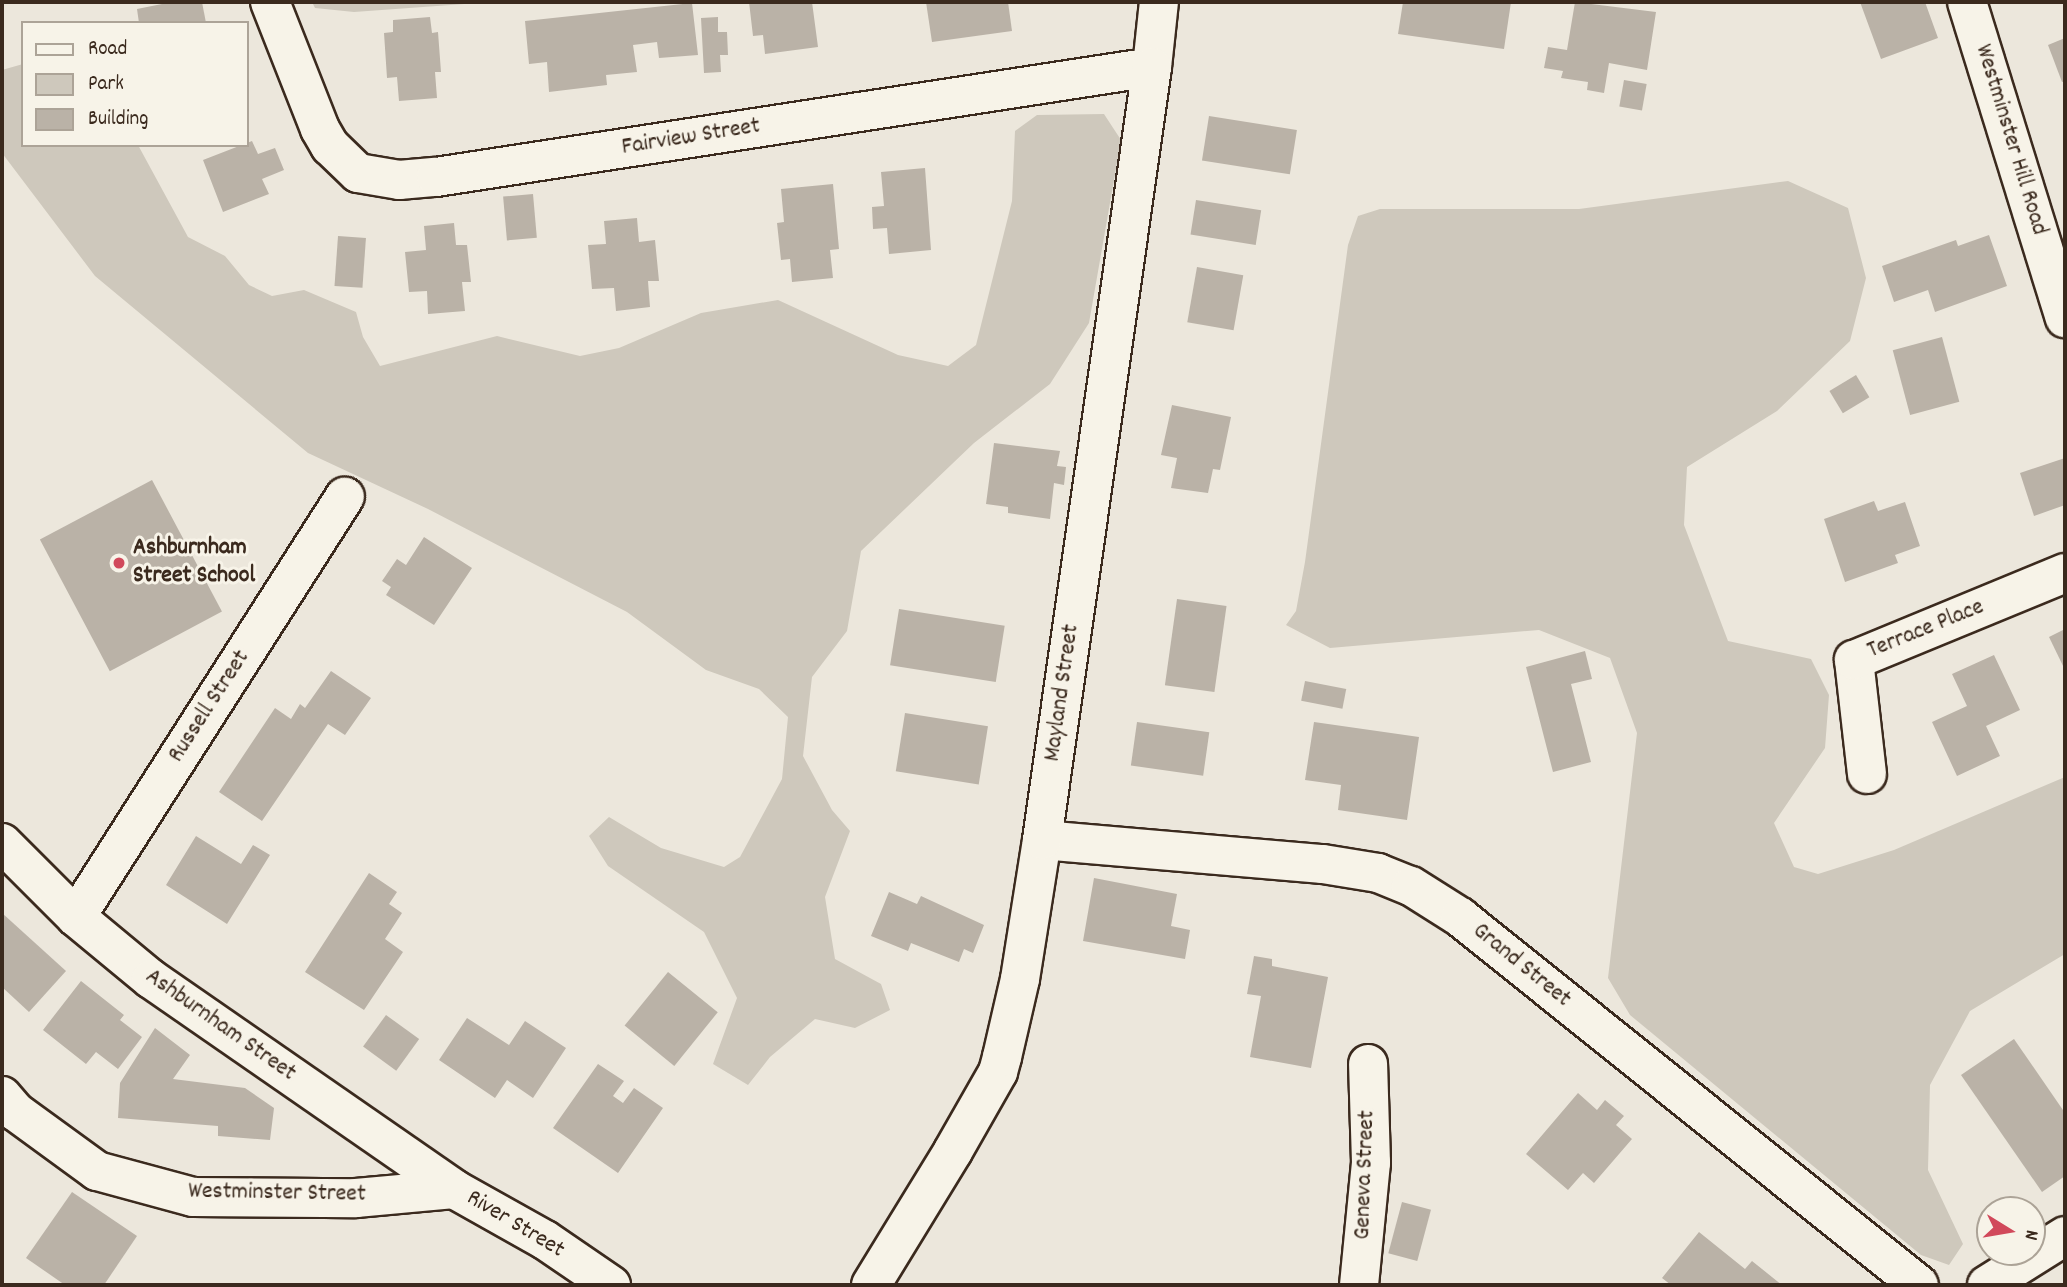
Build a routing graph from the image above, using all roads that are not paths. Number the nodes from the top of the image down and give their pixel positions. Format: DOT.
graph roads {
  1 [pos="270,2"];
  2 [pos="1159,2"];
  3 [pos="1967,2"];
  4 [pos="1152,67"];
  5 [pos="2065,318"];
  6 [pos="345,497"];
  7 [pos="2065,573"];
  8 [pos="1867,774"];
  9 [pos="1042,840"];
  10 [pos="2,843"];
  11 [pos="76,917"];
  12 [pos="1368,1064"];
  13 [pos="2,1096"];
  14 [pos="454,1189"];
  15 [pos="2065,1236"];
  16 [pos="611,1285"];
  17 [pos="871,1285"];
  18 [pos="1359,1285"];
  19 [pos="1919,1285"];
  20 [pos="1987,1285"];
  1 -- 4 [label="main road, Fairview Street"];
  2 -- 4 [label="main road"];
  3 -- 5 [label="main road, Westminster Hill Road"];
  4 -- 9 [label="main road, Mayland Street"];
  6 -- 11 [label="main road, Russell Street"];
  7 -- 8 [label="main road, Terrace Place"];
  9 -- 17 [label="main road, Mayland Street"];
  9 -- 19 [label="main road, Grand Street"];
  10 -- 11 [label="main road, Ashburnham Street"];
  11 -- 14 [label="main road, Ashburnham Street"];
  12 -- 18 [label="main road, Geneva Street"];
  13 -- 14 [label="main road, Westminster Street"];
  14 -- 16 [label="main road, River Street"];
  15 -- 20 [label="main road"];
}
